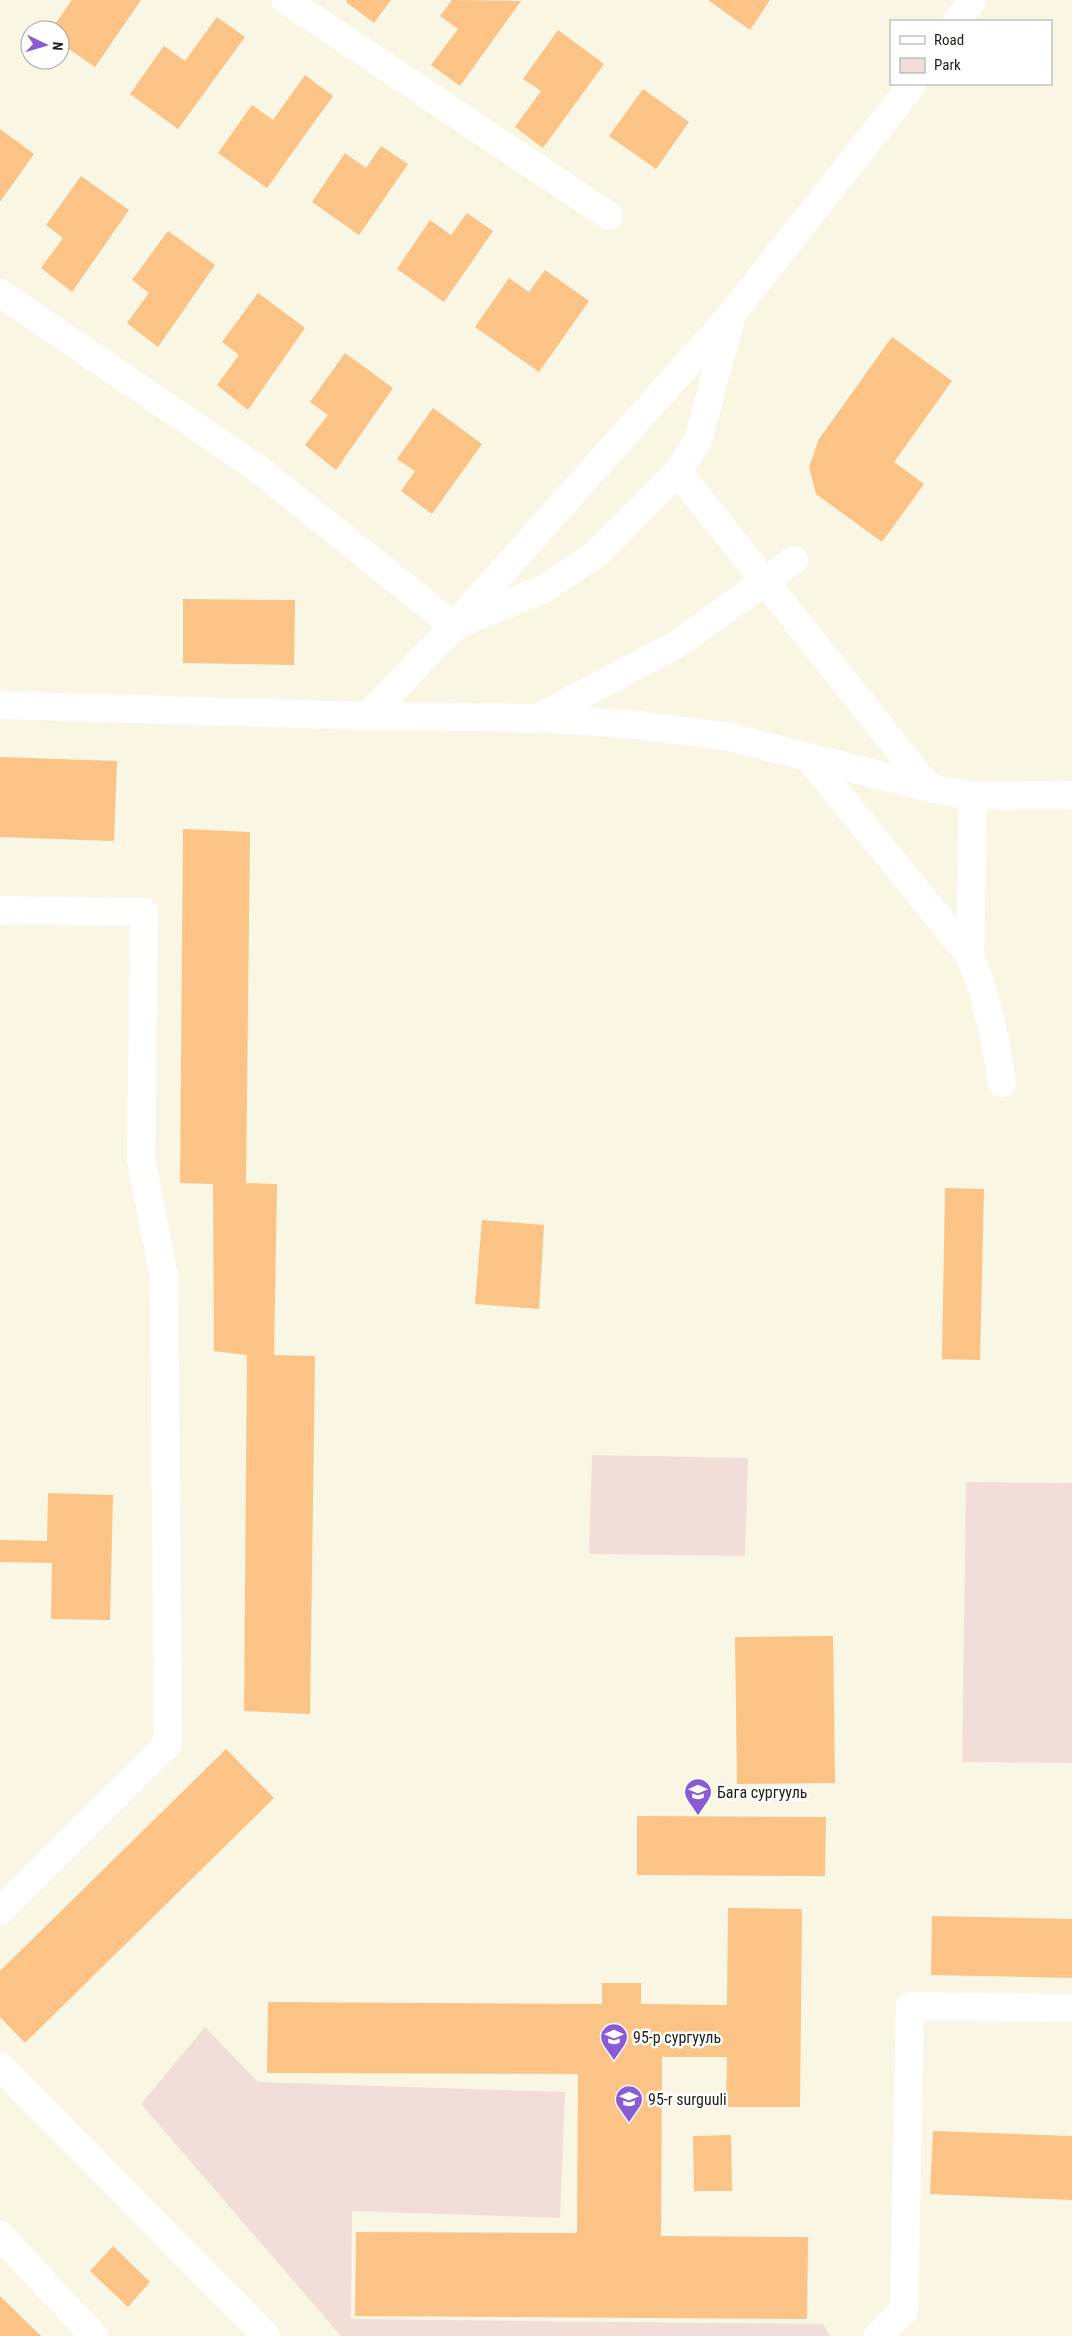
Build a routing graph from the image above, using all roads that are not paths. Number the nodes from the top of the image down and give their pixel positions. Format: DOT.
graph roads {
  1 [pos="286,0"];
  2 [pos="972,0"];
  3 [pos="958,20"];
  4 [pos="912,85"];
  5 [pos="609,216"];
  6 [pos="0,294"];
  7 [pos="732,314"];
  8 [pos="678,472"];
  9 [pos="794,560"];
  10 [pos="766,581"];
  11 [pos="454,626"];
  12 [pos="0,705"];
  13 [pos="368,716"];
  14 [pos="538,718"];
  15 [pos="807,756"];
  16 [pos="929,788"];
  17 [pos="1072,795"];
  18 [pos="973,796"];
  19 [pos="0,910"];
  20 [pos="970,956"];
  21 [pos="1002,1083"];
  22 [pos="0,1911"];
  23 [pos="1072,2008"];
  24 [pos="0,2066"];
  25 [pos="0,2235"];
  26 [pos="94,2336"];
  27 [pos="266,2336"];
  28 [pos="878,2336"];
  1 -- 5 [label="street"];
  2 -- 3 [label="street"];
  4 -- 7 [label="street"];
  6 -- 11 [label="street"];
  7 -- 8 [label="street"];
  7 -- 11 [label="street"];
  8 -- 10 [label="street"];
  8 -- 11 [label="street"];
  9 -- 10 [label="street"];
  10 -- 14 [label="street"];
  10 -- 16 [label="street"];
  11 -- 13 [label="street"];
  12 -- 13 [label="street"];
  13 -- 14 [label="street"];
  14 -- 15 [label="street"];
  15 -- 16 [label="street"];
  15 -- 20 [label="street"];
  16 -- 18 [label="street"];
  17 -- 18 [label="street"];
  18 -- 20 [label="street"];
  19 -- 22 [label="street"];
  20 -- 21 [label="street"];
  23 -- 28 [label="street"];
  24 -- 27 [label="street"];
  25 -- 26 [label="street"];
}
